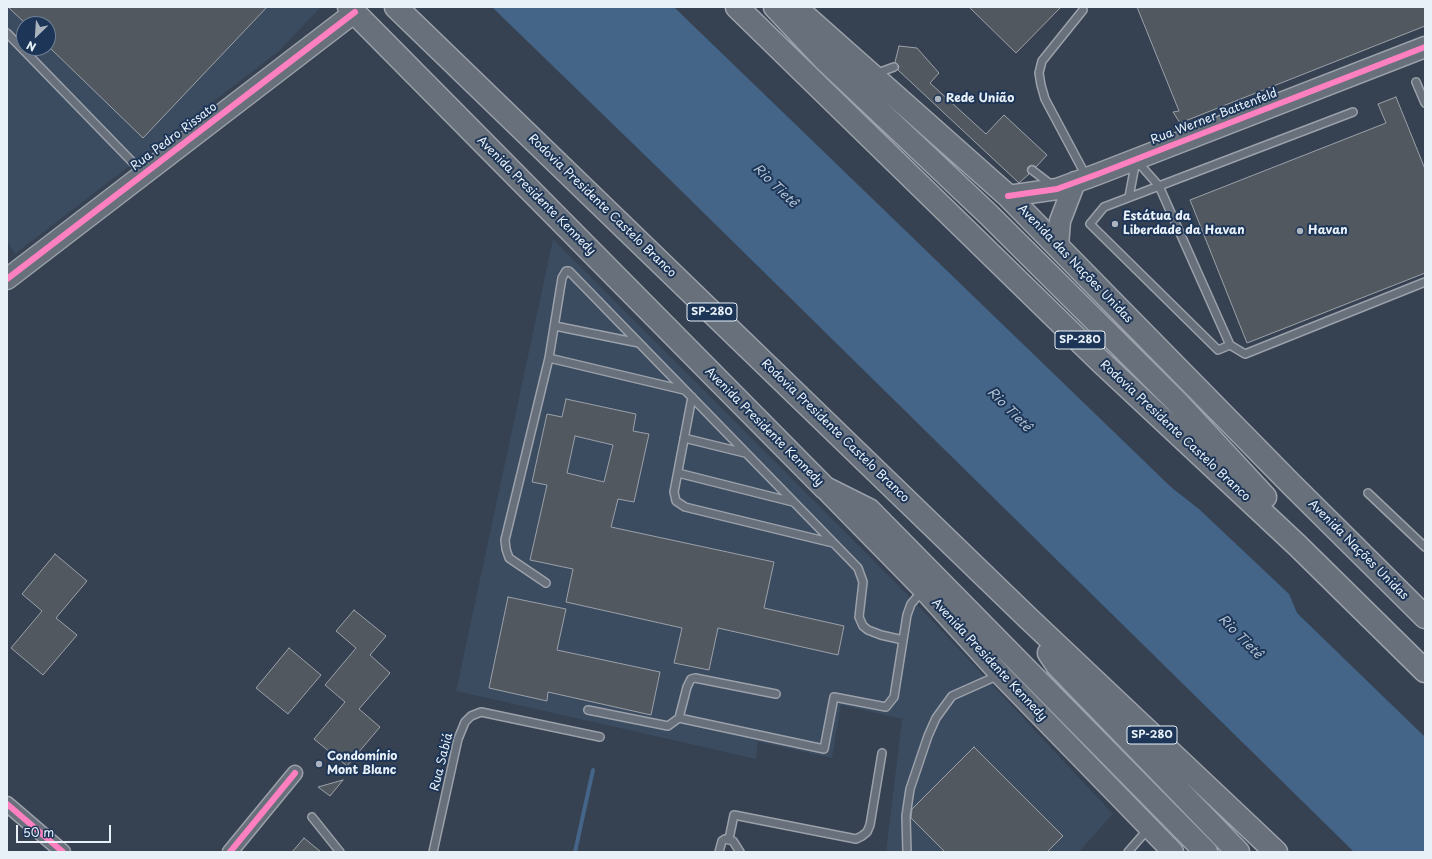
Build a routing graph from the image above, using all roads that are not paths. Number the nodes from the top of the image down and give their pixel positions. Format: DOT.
graph roads {
  1 [pos="396,7"];
  2 [pos="737,7"];
  3 [pos="775,7"];
  4 [pos="795,7"];
  5 [pos="352,10"];
  6 [pos="1083,10"];
  7 [pos="7,33"];
  8 [pos="1425,47"];
  9 [pos="894,67"];
  10 [pos="874,78"];
  11 [pos="1416,82"];
  12 [pos="1425,103"];
  13 [pos="1353,112"];
  14 [pos="1136,160"];
  15 [pos="1032,170"];
  16 [pos="144,174"];
  17 [pos="1073,183"];
  18 [pos="1159,186"];
  19 [pos="1008,196"];
  20 [pos="1129,198"];
  21 [pos="1058,246"];
  22 [pos="9,273"];
  23 [pos="1425,282"];
  24 [pos="555,326"];
  25 [pos="639,343"];
  26 [pos="1230,346"];
  27 [pos="548,358"];
  28 [pos="684,390"];
  29 [pos="692,397"];
  30 [pos="684,438"];
  31 [pos="745,453"];
  32 [pos="678,473"];
  33 [pos="1291,484"];
  34 [pos="825,488"];
  35 [pos="1368,493"];
  36 [pos="793,502"];
  37 [pos="834,543"];
  38 [pos="1297,545"];
  39 [pos="1425,547"];
  40 [pos="546,583"];
  41 [pos="923,589"];
  42 [pos="1425,617"];
  43 [pos="1028,618"];
  44 [pos="903,640"];
  45 [pos="1425,670"];
  46 [pos="1001,675"];
  47 [pos="776,694"];
  48 [pos="588,710"];
  49 [pos="679,718"];
  50 [pos="600,737"];
  51 [pos="882,753"];
  52 [pos="295,773"];
  53 [pos="7,804"];
  54 [pos="312,817"];
  55 [pos="1148,829"];
  56 [pos="729,839"];
  57 [pos="720,848"];
  58 [pos="63,852"];
  59 [pos="230,852"];
  60 [pos="340,852"];
  61 [pos="433,852"];
  62 [pos="740,852"];
  63 [pos="907,852"];
  64 [pos="1128,852"];
  65 [pos="1173,852"];
  66 [pos="1206,852"];
  67 [pos="1238,852"];
  68 [pos="1276,852"];
  1 -- 43 [label="highway, Rodovia Presidente Castelo Branco / SP-280"];
  2 -- 38 [label="highway, Rodovia Presidente Castelo Branco / SP-280"];
  3 -- 38 [label="highway"];
  4 -- 10 [label="highway, Avenida das Nações Unidas"];
  5 -- 16 [label="street, Rua Pedro Rissato"];
  5 -- 34 [label="highway, Avenida Presidente Kennedy"];
  6 -- 17 [label="lane"];
  7 -- 16 [label="lane"];
  8 -- 14 [label="street, Rua Werner Battenfeld"];
  9 -- 10 [label="lane"];
  10 -- 19 [label="highway, Avenida das Nações Unidas"];
  11 -- 12 [label="lane"];
  13 -- 18 [label="lane"];
  14 -- 17 [label="street, Rua Werner Battenfeld"];
  14 -- 18 [label="lane"];
  14 -- 20 [label="lane"];
  15 -- 17 [label="lane"];
  16 -- 22 [label="street, Rua Pedro Rissato"];
  17 -- 19 [label="street, Rua Werner Battenfeld"];
  17 -- 21 [label="street"];
  18 -- 20 [label="lane"];
  18 -- 26 [label="lane"];
  19 -- 21 [label="highway, Avenida das Nações Unidas"];
  20 -- 26 [label="lane"];
  21 -- 33 [label="highway, Avenida das Nações Unidas"];
  23 -- 26 [label="lane"];
  24 -- 25 [label="lane"];
  24 -- 25 [label="lane"];
  24 -- 27 [label="lane"];
  25 -- 28 [label="lane"];
  27 -- 28 [label="lane"];
  27 -- 40 [label="lane"];
  28 -- 29 [label="lane"];
  29 -- 30 [label="lane"];
  29 -- 31 [label="lane"];
  30 -- 31 [label="lane"];
  30 -- 32 [label="lane"];
  31 -- 36 [label="lane"];
  32 -- 36 [label="lane"];
  32 -- 37 [label="lane"];
  33 -- 42 [label="highway, Avenida Nações Unidas"];
  34 -- 41 [label="street, Avenida Presidente Kennedy"];
  34 -- 66 [label="highway"];
  35 -- 39 [label="lane"];
  36 -- 37 [label="lane"];
  37 -- 44 [label="lane"];
  38 -- 45 [label="highway, Rodovia Presidente Castelo Branco / SP-280"];
  41 -- 44 [label="lane"];
  41 -- 46 [label="street, Avenida Presidente Kennedy"];
  43 -- 67 [label="highway"];
  43 -- 68 [label="highway, Rodovia Presidente Castelo Branco / SP-280"];
  44 -- 49 [label="lane"];
  46 -- 55 [label="street, Avenida Presidente Kennedy"];
  46 -- 63 [label="lane"];
  47 -- 49 [label="lane"];
  48 -- 49 [label="lane"];
  50 -- 61 [label="lane, Rua Sabiá"];
  51 -- 56 [label="lane"];
  52 -- 59 [label="street"];
  53 -- 58 [label="street"];
  54 -- 60 [label="lane"];
  55 -- 64 [label="lane"];
  55 -- 65 [label="street, Avenida Presidente Kennedy"];
  56 -- 57 [label="lane"];
  56 -- 62 [label="lane"];
}
